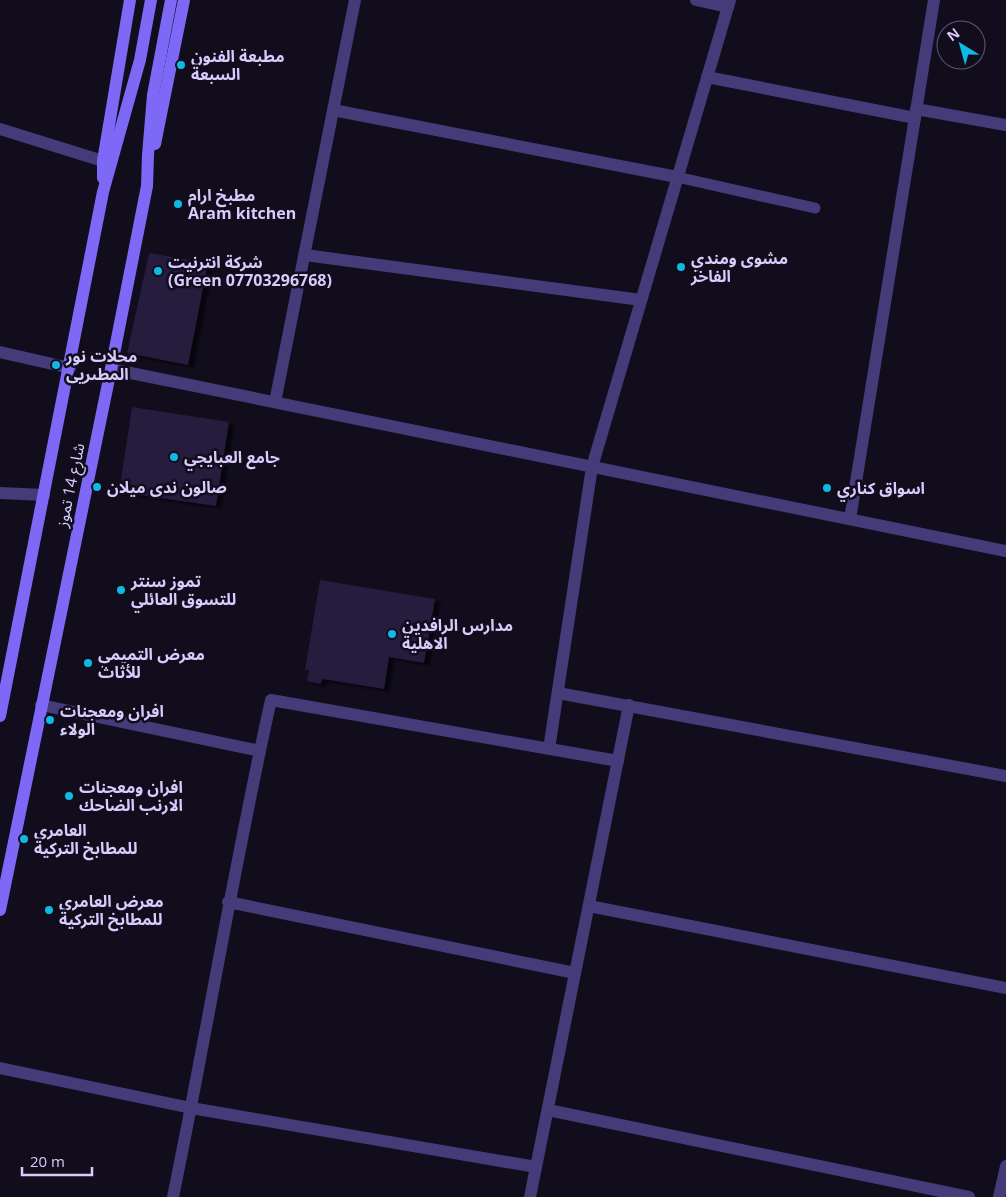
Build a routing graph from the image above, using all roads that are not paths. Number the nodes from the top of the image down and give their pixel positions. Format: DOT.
graph roads {
  1 [pos="130,0"];
  2 [pos="152,0"];
  3 [pos="171,0"];
  4 [pos="184,0"];
  5 [pos="354,0"];
  6 [pos="696,0"];
  7 [pos="934,0"];
  8 [pos="729,3"];
  9 [pos="707,77"];
  10 [pos="333,110"];
  11 [pos="916,114"];
  12 [pos="1006,125"];
  13 [pos="0,129"];
  14 [pos="103,161"];
  15 [pos="677,177"];
  16 [pos="147,186"];
  17 [pos="103,192"];
  18 [pos="816,208"];
  19 [pos="304,255"];
  20 [pos="641,300"];
  21 [pos="0,352"];
  22 [pos="70,368"];
  23 [pos="111,369"];
  24 [pos="275,402"];
  25 [pos="592,467"];
  26 [pos="0,493"];
  27 [pos="44,495"];
  28 [pos="850,519"];
  29 [pos="1006,551"];
  30 [pos="558,693"];
  31 [pos="41,705"];
  32 [pos="629,705"];
  33 [pos="0,716"];
  34 [pos="548,749"];
  35 [pos="260,751"];
  36 [pos="618,761"];
  37 [pos="1006,776"];
  38 [pos="228,902"];
  39 [pos="589,906"];
  40 [pos="0,910"];
  41 [pos="575,973"];
  42 [pos="1006,988"];
  43 [pos="0,1068"];
  44 [pos="192,1108"];
  45 [pos="548,1110"];
  46 [pos="1006,1166"];
  47 [pos="536,1167"];
  48 [pos="173,1197"];
  49 [pos="530,1197"];
  50 [pos="969,1197"];
  51 [pos="999,1197"];
  1 -- 14 [label="main road"];
  2 -- 17 [label="main road, شارع 14 تموز"];
  3 -- 16 [label="main road, شارع 14 تموز"];
  4 -- 16 [label="main road"];
  5 -- 10 [label="street"];
  6 -- 8 [label="street"];
  7 -- 11 [label="street"];
  8 -- 9 [label="street"];
  9 -- 11 [label="street"];
  9 -- 15 [label="street"];
  10 -- 15 [label="street"];
  10 -- 19 [label="street"];
  11 -- 12 [label="street"];
  11 -- 28 [label="street"];
  13 -- 14 [label="street"];
  14 -- 17 [label="main road"];
  15 -- 18 [label="lane"];
  15 -- 20 [label="street"];
  16 -- 23 [label="main road, شارع 14 تموز"];
  17 -- 22 [label="main road, شارع 14 تموز"];
  19 -- 20 [label="street"];
  19 -- 24 [label="street"];
  20 -- 25 [label="street"];
  21 -- 22 [label="street"];
  22 -- 27 [label="main road, شارع 14 تموز"];
  23 -- 24 [label="street"];
  23 -- 31 [label="main road, شارع 14 تموز"];
  24 -- 25 [label="street"];
  25 -- 28 [label="street"];
  25 -- 30 [label="street"];
  26 -- 27 [label="street"];
  27 -- 33 [label="main road, شارع 14 تموز"];
  28 -- 29 [label="street"];
  30 -- 32 [label="street"];
  30 -- 34 [label="street"];
  31 -- 35 [label="street"];
  31 -- 40 [label="main road, شارع 14 تموز"];
  32 -- 36 [label="street"];
  32 -- 37 [label="street"];
  34 -- 35 [label="street"];
  34 -- 36 [label="street"];
  35 -- 38 [label="street"];
  36 -- 39 [label="street"];
  38 -- 41 [label="street"];
  38 -- 44 [label="street"];
  39 -- 41 [label="street"];
  39 -- 42 [label="street"];
  41 -- 45 [label="street"];
  43 -- 44 [label="street"];
  44 -- 47 [label="street"];
  44 -- 48 [label="street"];
  45 -- 47 [label="street"];
  45 -- 50 [label="street"];
  46 -- 51 [label="street"];
  47 -- 49 [label="street"];
}
